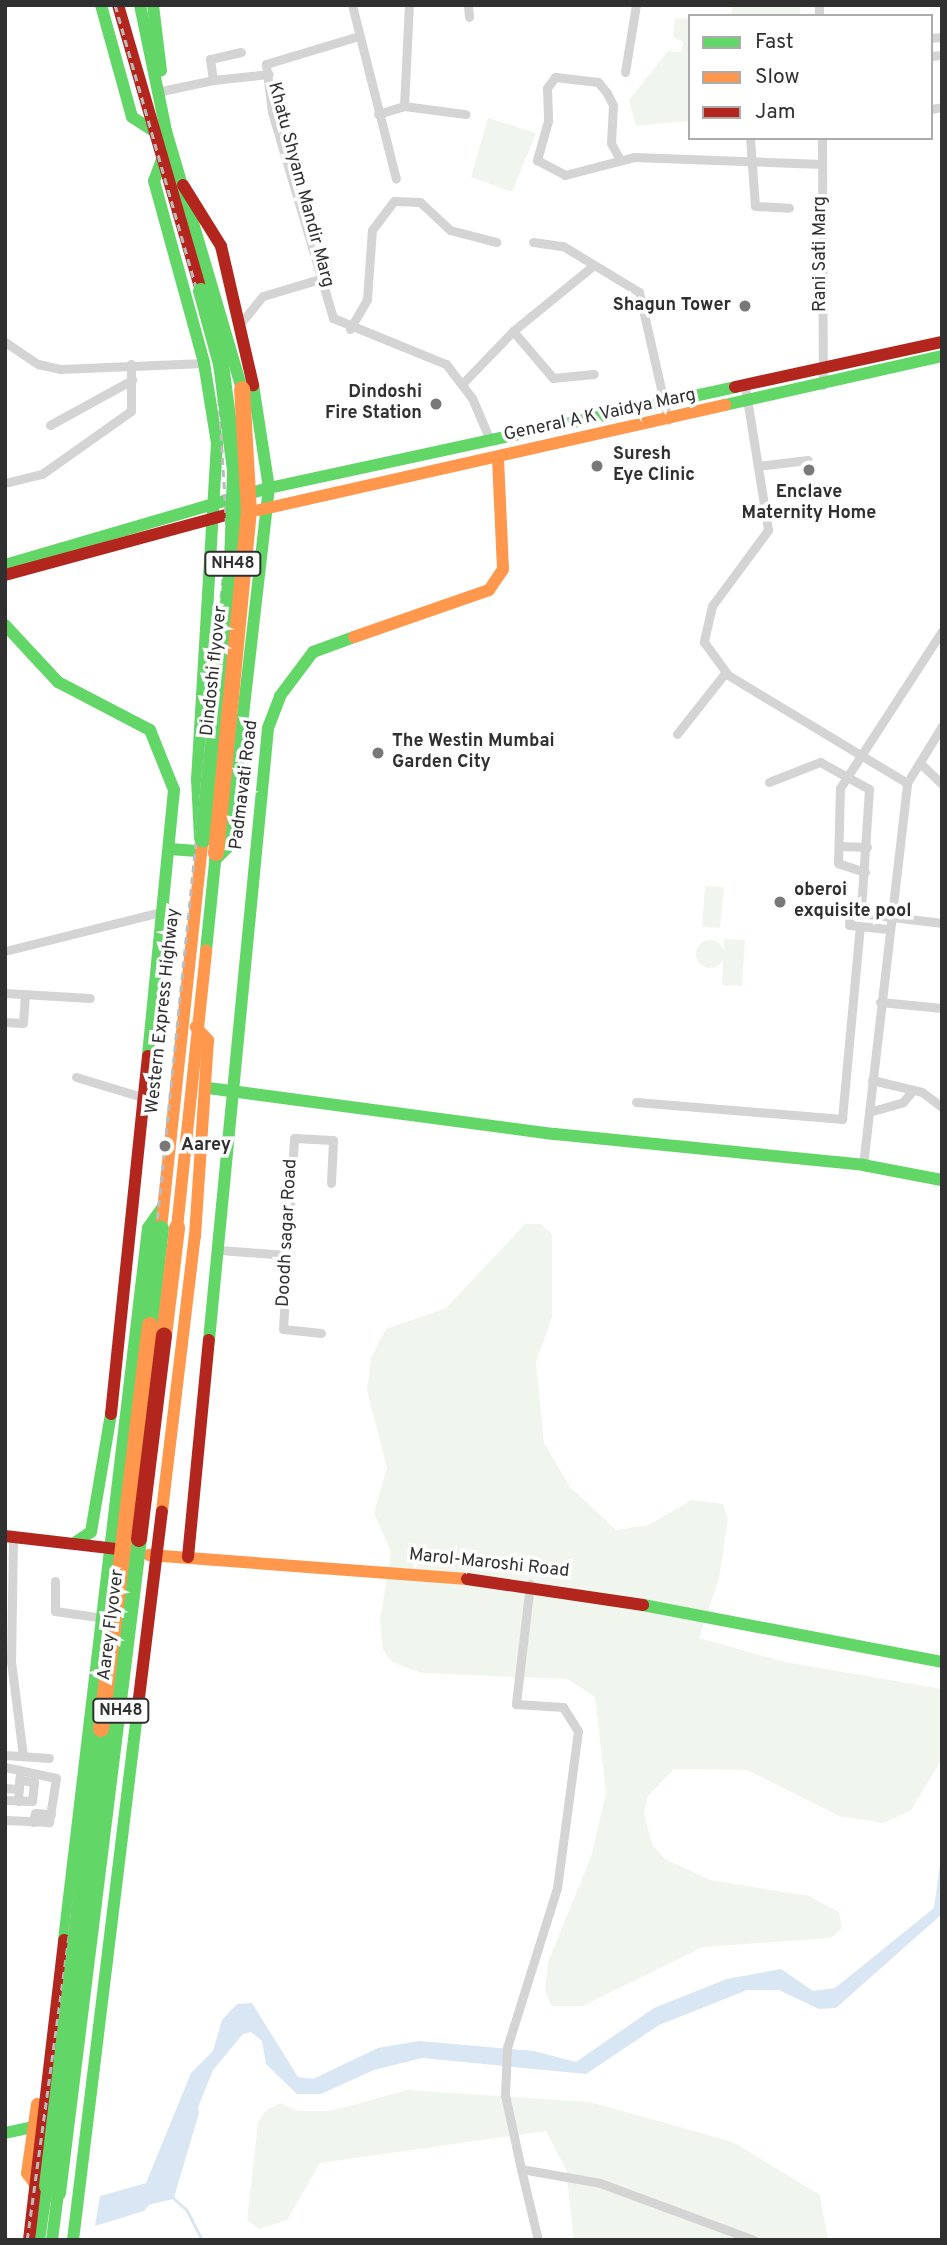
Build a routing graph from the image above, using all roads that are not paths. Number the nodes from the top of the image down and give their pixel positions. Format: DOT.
graph roads {
  1 [pos="101,5"];
  2 [pos="118,5"];
  3 [pos="140,5"];
  4 [pos="153,5"];
  5 [pos="352,5"];
  6 [pos="409,5"];
  7 [pos="468,5"];
  8 [pos="636,5"];
  9 [pos="470,17"];
  10 [pos="359,36"];
  11 [pos="241,52"];
  12 [pos="625,72"];
  13 [pos="267,74"];
  14 [pos="213,80"];
  15 [pos="156,88"];
  16 [pos="404,106"];
  17 [pos="378,114"];
  18 [pos="465,114"];
  19 [pos="159,130"];
  20 [pos="750,140"];
  21 [pos="822,140"];
  22 [pos="619,158"];
  23 [pos="161,162"];
  24 [pos="750,162"];
  25 [pos="820,164"];
  26 [pos="396,179"];
  27 [pos="183,185"];
  28 [pos="789,208"];
  29 [pos="496,242"];
  30 [pos="533,242"];
  31 [pos="594,265"];
  32 [pos="320,272"];
  33 [pos="208,289"];
  34 [pos="240,324"];
  35 [pos="351,327"];
  36 [pos="513,331"];
  37 [pos="5,342"];
  38 [pos="942,342"];
  39 [pos="942,356"];
  40 [pos="205,363"];
  41 [pos="131,365"];
  42 [pos="594,374"];
  43 [pos="822,377"];
  44 [pos="132,380"];
  45 [pos="465,381"];
  46 [pos="745,386"];
  47 [pos="748,403"];
  48 [pos="664,404"];
  49 [pos="668,420"];
  50 [pos="50,425"];
  51 [pos="493,439"];
  52 [pos="498,457"];
  53 [pos="808,460"];
  54 [pos="758,466"];
  55 [pos="5,482"];
  56 [pos="269,488"];
  57 [pos="216,507"];
  58 [pos="267,509"];
  59 [pos="5,565"];
  60 [pos="5,575"];
  61 [pos="208,613"];
  62 [pos="257,618"];
  63 [pos="5,625"];
  64 [pos="942,631"];
  65 [pos="725,673"];
  66 [pos="942,726"];
  67 [pos="677,734"];
  68 [pos="862,754"];
  69 [pos="920,763"];
  70 [pos="846,778"];
  71 [pos="769,782"];
  72 [pos="907,783"];
  73 [pos="942,784"];
  74 [pos="840,846"];
  75 [pos="867,847"];
  76 [pos="169,849"];
  77 [pos="208,850"];
  78 [pos="865,872"];
  79 [pos="862,911"];
  80 [pos="160,912"];
  81 [pos="889,916"];
  82 [pos="942,923"];
  83 [pos="860,926"];
  84 [pos="888,929"];
  85 [pos="5,951"];
  86 [pos="5,993"];
  87 [pos="25,995"];
  88 [pos="90,998"];
  89 [pos="880,1002"];
  90 [pos="942,1008"];
  91 [pos="5,1022"];
  92 [pos="196,1027"];
  93 [pos="76,1076"];
  94 [pos="872,1080"];
  95 [pos="208,1088"];
  96 [pos="236,1090"];
  97 [pos="913,1090"];
  98 [pos="142,1097"];
  99 [pos="636,1102"];
  100 [pos="942,1107"];
  101 [pos="869,1112"];
  102 [pos="863,1165"];
  103 [pos="942,1180"];
  104 [pos="331,1183"];
  105 [pos="164,1205"];
  106 [pos="169,1228"];
  107 [pos="220,1250"];
  108 [pos="286,1255"];
  109 [pos="321,1333"];
  110 [pos="117,1488"];
  111 [pos="96,1511"];
  112 [pos="9,1537"];
  113 [pos="76,1542"];
  114 [pos="112,1548"];
  115 [pos="156,1556"];
  116 [pos="188,1557"];
  117 [pos="55,1581"];
  118 [pos="530,1584"];
  119 [pos="104,1618"];
  120 [pos="8,1656"];
  121 [pos="942,1662"];
  122 [pos="5,1755"];
  123 [pos="22,1756"];
  124 [pos="49,1758"];
  125 [pos="5,1767"];
  126 [pos="20,1769"];
  127 [pos="86,1776"];
  128 [pos="128,1782"];
  129 [pos="19,1784"];
  130 [pos="5,1788"];
  131 [pos="5,1800"];
  132 [pos="18,1801"];
  133 [pos="5,1820"];
  134 [pos="38,2127"];
  135 [pos="5,2133"];
  136 [pos="521,2168"];
  137 [pos="47,2191"];
  138 [pos="29,2240"];
  139 [pos="39,2240"];
  140 [pos="52,2240"];
  141 [pos="73,2240"];
  142 [pos="538,2240"];
  143 [pos="754,2240"];
  1 -- 19 [label="main road"];
  2 -- 19 [label="main road, NH48"];
  3 -- 15 [label="main road, NH48"];
  4 -- 15 [label="main road"];
  5 -- 10 [label="street"];
  6 -- 16 [label="street"];
  7 -- 9 [label="street"];
  8 -- 12 [label="street"];
  10 -- 13 [label="street, Khatu Shyam Mandir Marg"];
  10 -- 17 [label="street"];
  11 -- 14 [label="street"];
  13 -- 14 [label="street"];
  13 -- 32 [label="street, Khatu Shyam Mandir Marg"];
  14 -- 15 [label="street"];
  15 -- 19 [label="main road, NH48"];
  16 -- 17 [label="street"];
  16 -- 18 [label="street"];
  17 -- 26 [label="street"];
  19 -- 23 [label="main road, NH48"];
  19 -- 27 [label="main road, NH48"];
  20 -- 24 [label="street"];
  21 -- 25 [label="street, Rani Sati Marg"];
  22 -- 22 [label="street"];
  22 -- 24 [label="street"];
  23 -- 33 [label="main road, NH48"];
  23 -- 40 [label="main road"];
  24 -- 25 [label="street"];
  24 -- 28 [label="street"];
  25 -- 43 [label="street, Rani Sati Marg"];
  27 -- 33 [label="main road, NH48"];
  27 -- 34 [label="main road"];
  29 -- 35 [label="street"];
  30 -- 31 [label="street"];
  31 -- 36 [label="street"];
  31 -- 48 [label="street"];
  32 -- 34 [label="street"];
  32 -- 35 [label="street, Khatu Shyam Mandir Marg"];
  33 -- 77 [label="main road, Dindoshi flyover / NH48, bridge"];
  34 -- 56 [label="main road"];
  35 -- 45 [label="street"];
  36 -- 42 [label="street"];
  36 -- 45 [label="street"];
  37 -- 41 [label="street"];
  38 -- 43 [label="main road, General A K Vaidya Marg"];
  39 -- 43 [label="main road, General A K Vaidya Marg"];
  40 -- 41 [label="street"];
  40 -- 57 [label="main road"];
  41 -- 44 [label="street"];
  43 -- 46 [label="main road, General A K Vaidya Marg"];
  43 -- 47 [label="main road, General A K Vaidya Marg"];
  44 -- 50 [label="street"];
  44 -- 55 [label="street"];
  45 -- 51 [label="street"];
  46 -- 47 [label="street"];
  46 -- 48 [label="main road, General A K Vaidya Marg"];
  47 -- 49 [label="main road, General A K Vaidya Marg"];
  47 -- 54 [label="street"];
  48 -- 49 [label="street"];
  48 -- 51 [label="main road, General A K Vaidya Marg"];
  49 -- 52 [label="main road, General A K Vaidya Marg"];
  51 -- 56 [label="main road, General A K Vaidya Marg"];
  52 -- 58 [label="main road, General A K Vaidya Marg"];
  52 -- 96 [label="main road, Padmavati Road"];
  53 -- 54 [label="street"];
  54 -- 65 [label="street"];
  56 -- 57 [label="main road, General A K Vaidya Marg"];
  56 -- 58 [label="main road"];
  57 -- 58 [label="main road, General A K Vaidya Marg"];
  57 -- 59 [label="main road"];
  57 -- 60 [label="main road"];
  57 -- 61 [label="main road"];
  58 -- 62 [label="main road"];
  61 -- 62 [label="main road"];
  61 -- 77 [label="main road"];
  62 -- 77 [label="main road"];
  63 -- 76 [label="main road"];
  64 -- 68 [label="street"];
  65 -- 67 [label="street"];
  65 -- 68 [label="street"];
  66 -- 69 [label="street"];
  68 -- 70 [label="street"];
  68 -- 72 [label="street"];
  69 -- 72 [label="street"];
  69 -- 73 [label="street"];
  70 -- 71 [label="street"];
  70 -- 74 [label="street"];
  70 -- 75 [label="street"];
  72 -- 81 [label="street"];
  74 -- 75 [label="street"];
  74 -- 78 [label="street"];
  75 -- 78 [label="street"];
  76 -- 77 [label="main road"];
  76 -- 80 [label="main road"];
  77 -- 92 [label="main road, Western Express Highway / NH48"];
  77 -- 105 [label="main road, Western Express Highway / NH48"];
  78 -- 79 [label="street"];
  79 -- 81 [label="street"];
  79 -- 83 [label="street"];
  80 -- 85 [label="street"];
  80 -- 98 [label="main road"];
  81 -- 82 [label="street"];
  81 -- 84 [label="street"];
  83 -- 84 [label="street"];
  83 -- 99 [label="street"];
  84 -- 89 [label="street"];
  86 -- 87 [label="street"];
  87 -- 88 [label="street"];
  87 -- 91 [label="street"];
  89 -- 90 [label="street"];
  89 -- 94 [label="street"];
  92 -- 95 [label="main road"];
  92 -- 106 [label="main road, Western Express Highway / NH48"];
  93 -- 98 [label="street"];
  94 -- 97 [label="street"];
  94 -- 101 [label="street"];
  95 -- 96 [label="main road"];
  95 -- 115 [label="main road"];
  96 -- 102 [label="main road"];
  96 -- 107 [label="main road, Padmavati Road"];
  97 -- 100 [label="street"];
  97 -- 101 [label="street"];
  98 -- 111 [label="main road"];
  101 -- 102 [label="street"];
  102 -- 103 [label="main road"];
  104 -- 108 [label="street, Doodh sagar Road"];
  105 -- 106 [label="main road, Western Express Highway / NH48"];
  105 -- 110 [label="main road"];
  106 -- 137 [label="main road, Aarey Flyover / NH48, bridge"];
  107 -- 108 [label="street"];
  107 -- 116 [label="main road, Padmavati Road"];
  108 -- 109 [label="street, Doodh sagar Road"];
  110 -- 111 [label="main road"];
  110 -- 114 [label="main road"];
  111 -- 113 [label="main road"];
  112 -- 113 [label="main road, Marol-Maroshi Road"];
  112 -- 120 [label="street"];
  113 -- 114 [label="main road, Marol-Maroshi Road"];
  114 -- 115 [label="main road, Marol-Maroshi Road"];
  114 -- 119 [label="main road"];
  115 -- 116 [label="main road, Marol-Maroshi Road"];
  115 -- 128 [label="main road"];
  116 -- 118 [label="main road, Marol-Maroshi Road"];
  117 -- 119 [label="street"];
  118 -- 121 [label="main road, Marol-Maroshi Road"];
  118 -- 136 [label="street"];
  119 -- 127 [label="main road"];
  120 -- 123 [label="street"];
  122 -- 123 [label="street"];
  123 -- 124 [label="street"];
  123 -- 126 [label="street"];
  125 -- 126 [label="street"];
  126 -- 129 [label="street"];
  126 -- 133 [label="street"];
  127 -- 128 [label="main road"];
  127 -- 134 [label="main road"];
  128 -- 141 [label="main road"];
  129 -- 130 [label="street"];
  129 -- 132 [label="street"];
  129 -- 132 [label="street"];
  131 -- 132 [label="street"];
  134 -- 135 [label="main road"];
  134 -- 137 [label="main road"];
  136 -- 142 [label="street"];
  136 -- 143 [label="street"];
  137 -- 138 [label="main road"];
  137 -- 139 [label="main road, NH48"];
  137 -- 140 [label="main road, NH48"];
}
